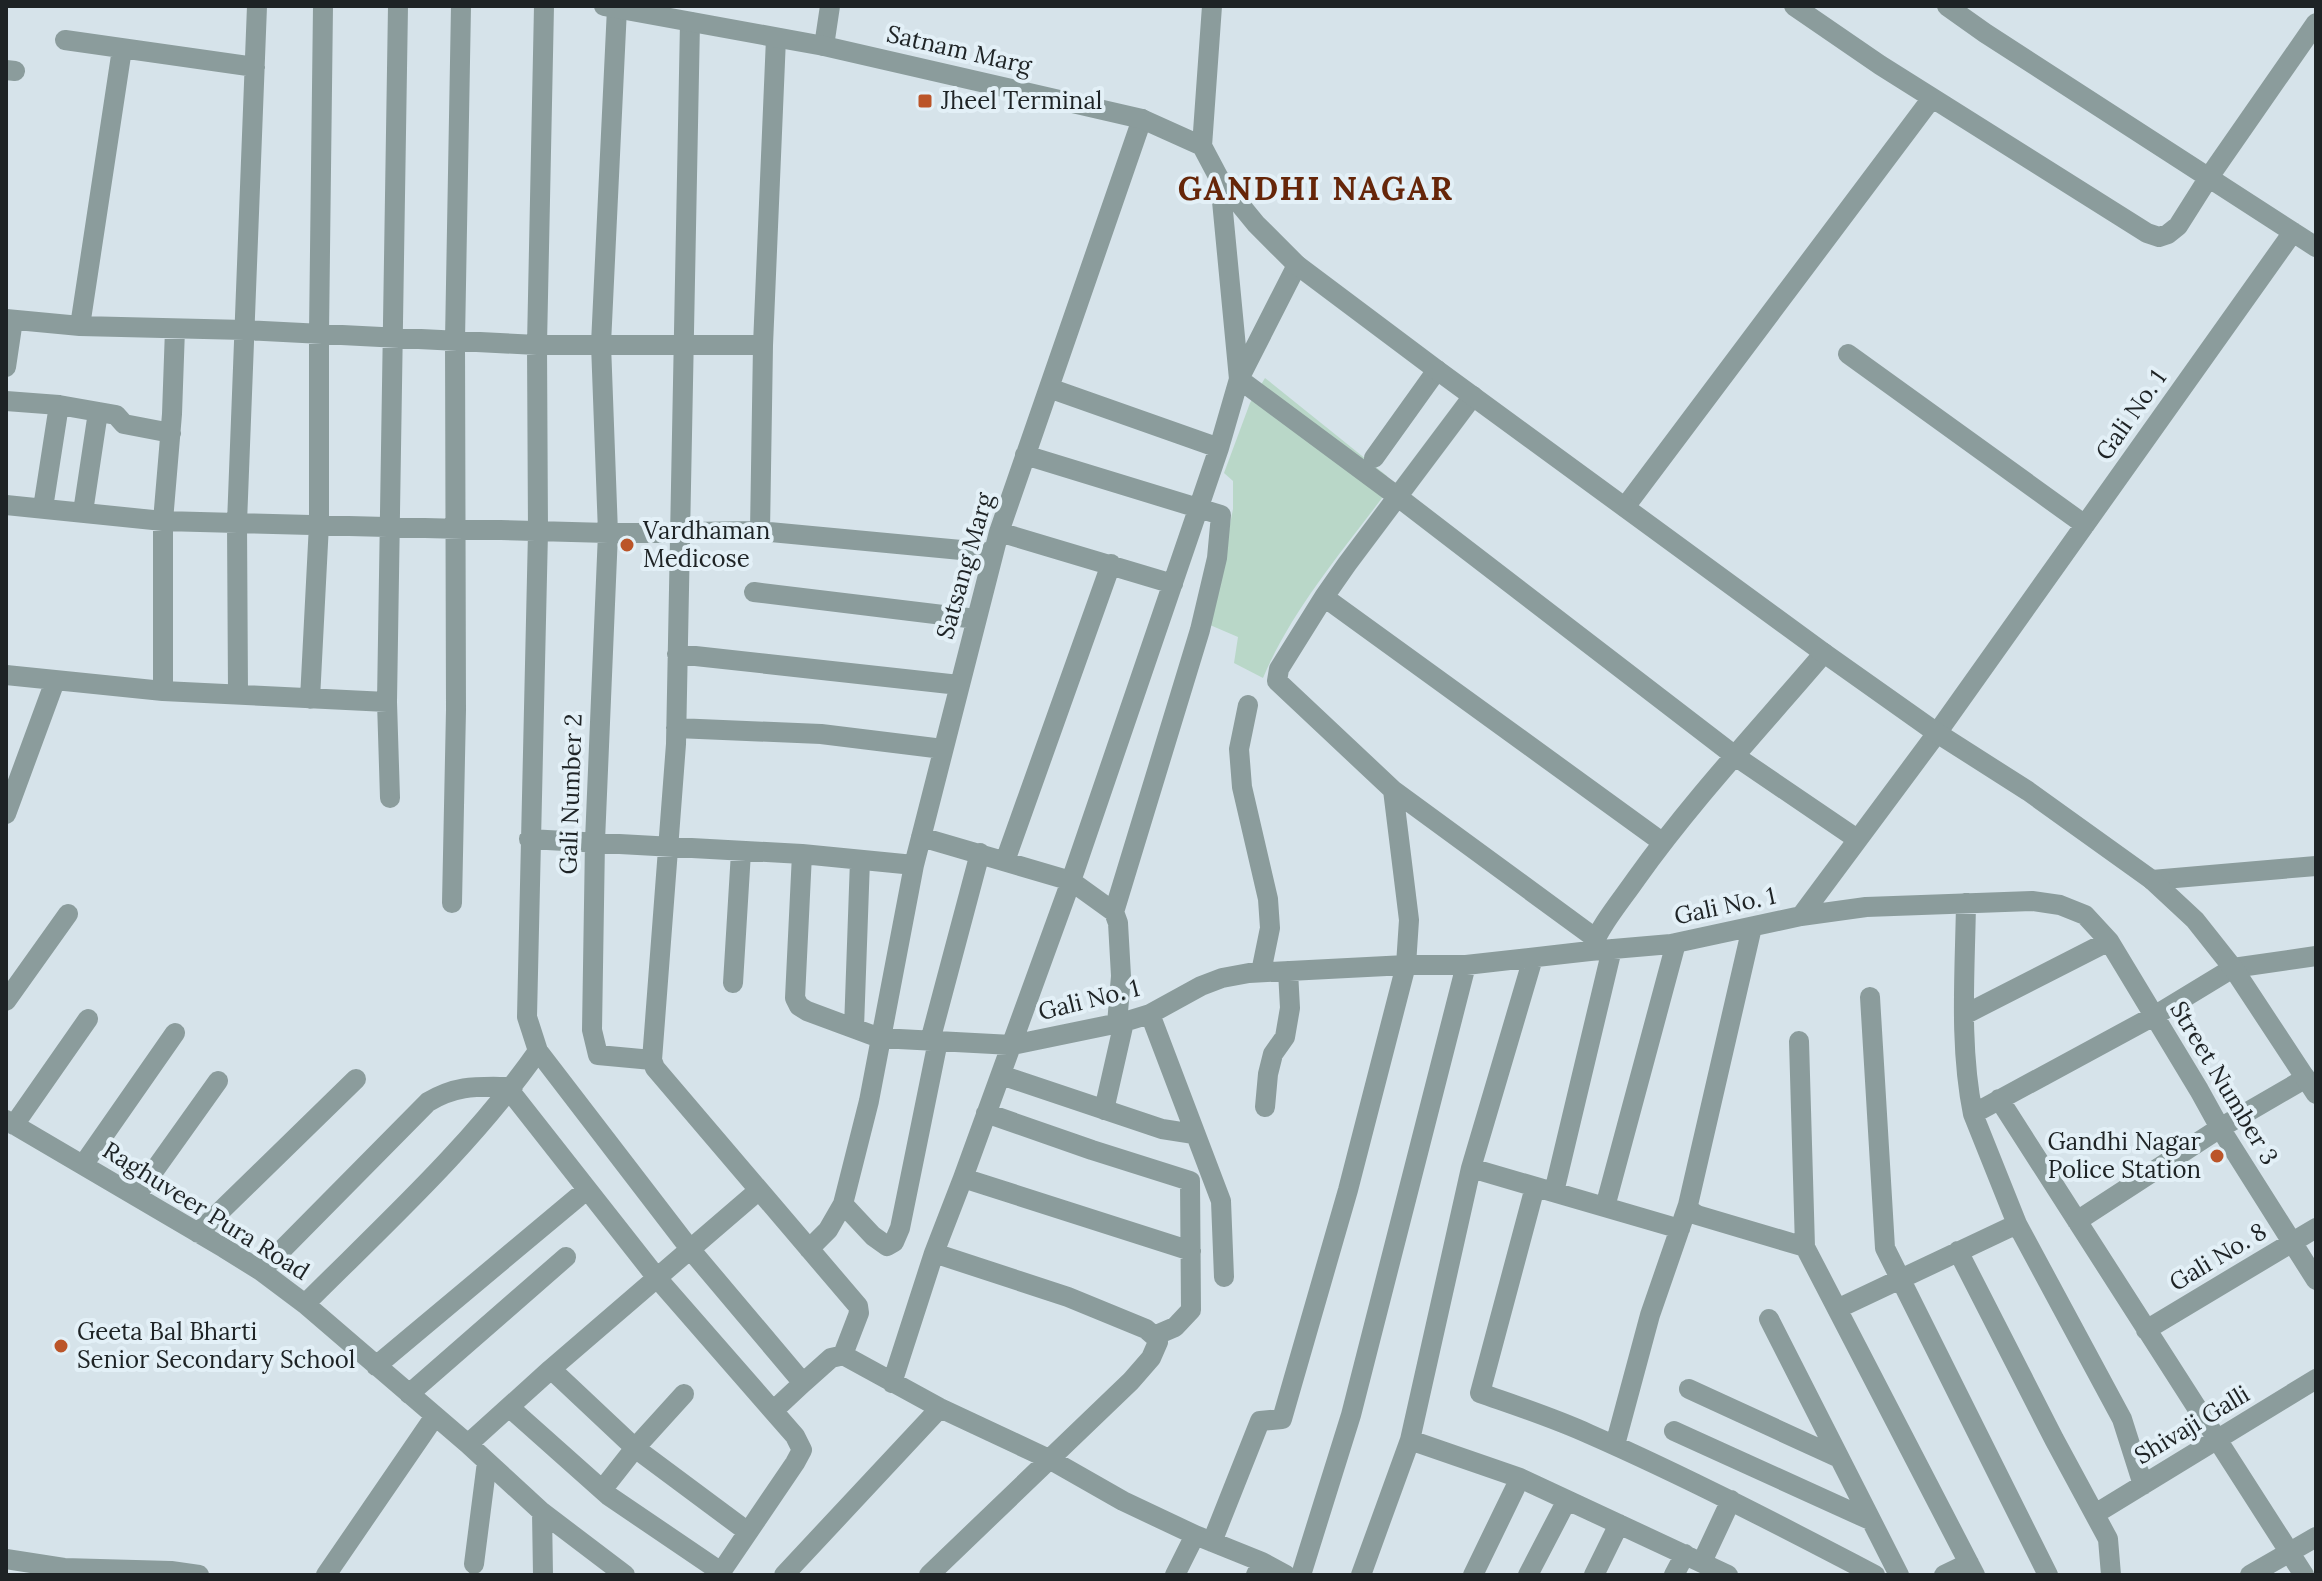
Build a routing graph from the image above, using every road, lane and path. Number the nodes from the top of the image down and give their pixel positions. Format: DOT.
graph roads {
  1 [pos="257,6"];
  2 [pos="323,6"];
  3 [pos="398,6"];
  4 [pos="461,6"];
  5 [pos="544,6"];
  6 [pos="830,6"];
  7 [pos="1212,6"];
  8 [pos="1794,6"];
  9 [pos="1947,6"];
  10 [pos="610,7"];
  11 [pos="690,22"];
  12 [pos="2316,23"];
  13 [pos="776,38"];
  14 [pos="65,40"];
  15 [pos="824,46"];
  16 [pos="122,49"];
  17 [pos="255,67"];
  18 [pos="1932,98"];
  19 [pos="1142,119"];
  20 [pos="1202,146"];
  21 [pos="2209,177"];
  22 [pos="1220,180"];
  23 [pos="2305,240"];
  24 [pos="1297,265"];
  25 [pos="10,320"];
  26 [pos="80,326"];
  27 [pos="175,329"];
  28 [pos="245,330"];
  29 [pos="319,333"];
  30 [pos="394,339"];
  31 [pos="455,340"];
  32 [pos="601,344"];
  33 [pos="684,344"];
  34 [pos="537,345"];
  35 [pos="763,345"];
  36 [pos="1848,354"];
  37 [pos="6,367"];
  38 [pos="1437,370"];
  39 [pos="1239,379"];
  40 [pos="1049,388"];
  41 [pos="1473,396"];
  42 [pos="6,401"];
  43 [pos="59,405"];
  44 [pos="98,412"];
  45 [pos="171,433"];
  46 [pos="1219,448"];
  47 [pos="1025,455"];
  48 [pos="1374,458"];
  49 [pos="1398,497"];
  50 [pos="6,505"];
  51 [pos="1199,507"];
  52 [pos="1625,507"];
  53 [pos="43,508"];
  54 [pos="83,512"];
  55 [pos="163,521"];
  56 [pos="237,523"];
  57 [pos="319,524"];
  58 [pos="2085,525"];
  59 [pos="391,526"];
  60 [pos="456,529"];
  61 [pos="760,531"];
  62 [pos="538,532"];
  63 [pos="678,532"];
  64 [pos="999,532"];
  65 [pos="608,533"];
  66 [pos="993,553"];
  67 [pos="1111,564"];
  68 [pos="1173,584"];
  69 [pos="754,592"];
  70 [pos="1324,597"];
  71 [pos="976,619"];
  72 [pos="1824,653"];
  73 [pos="677,654"];
  74 [pos="6,675"];
  75 [pos="55,681"];
  76 [pos="959,685"];
  77 [pos="163,691"];
  78 [pos="238,693"];
  79 [pos="310,699"];
  80 [pos="387,702"];
  81 [pos="1248,705"];
  82 [pos="676,728"];
  83 [pos="1950,742"];
  84 [pos="943,749"];
  85 [pos="1735,756"];
  86 [pos="1393,790"];
  87 [pos="390,798"];
  88 [pos="6,814"];
  89 [pos="921,837"];
  90 [pos="529,839"];
  91 [pos="1857,839"];
  92 [pos="595,841"];
  93 [pos="1662,842"];
  94 [pos="668,847"];
  95 [pos="741,852"];
  96 [pos="980,853"];
  97 [pos="802,854"];
  98 [pos="860,860"];
  99 [pos="1005,861"];
  100 [pos="914,865"];
  101 [pos="2316,866"];
  102 [pos="2152,880"];
  103 [pos="1071,881"];
  104 [pos="452,903"];
  105 [pos="1966,903"];
  106 [pos="1114,912"];
  107 [pos="68,914"];
  108 [pos="1801,916"];
  109 [pos="1752,927"];
  110 [pos="2109,941"];
  111 [pos="1676,943"];
  112 [pos="1599,946"];
  113 [pos="2316,956"];
  114 [pos="1533,958"];
  115 [pos="1406,965"];
  116 [pos="1466,965"];
  117 [pos="2233,968"];
  118 [pos="1288,971"];
  119 [pos="1261,972"];
  120 [pos="733,983"];
  121 [pos="1870,997"];
  122 [pos="6,1001"];
  123 [pos="1150,1014"];
  124 [pos="1964,1015"];
  125 [pos="2154,1016"];
  126 [pos="88,1019"];
  127 [pos="1120,1023"];
  128 [pos="854,1028"];
  129 [pos="175,1033"];
  130 [pos="880,1038"];
  131 [pos="934,1041"];
  132 [pos="1799,1041"];
  133 [pos="1012,1045"];
  134 [pos="538,1051"];
  135 [pos="652,1060"];
  136 [pos="1001,1075"];
  137 [pos="356,1079"];
  138 [pos="218,1081"];
  139 [pos="2311,1086"];
  140 [pos="511,1089"];
  141 [pos="1999,1099"];
  142 [pos="1265,1107"];
  143 [pos="1104,1110"];
  144 [pos="986,1113"];
  145 [pos="1973,1114"];
  146 [pos="10,1122"];
  147 [pos="2220,1128"];
  148 [pos="1194,1134"];
  149 [pos="83,1165"];
  150 [pos="1471,1168"];
  151 [pos="963,1178"];
  152 [pos="759,1190"];
  153 [pos="1544,1190"];
  154 [pos="136,1196"];
  155 [pos="578,1197"];
  156 [pos="843,1204"];
  157 [pos="1688,1205"];
  158 [pos="1605,1207"];
  159 [pos="2077,1221"];
  160 [pos="2017,1224"];
  161 [pos="2316,1228"];
  162 [pos="1680,1229"];
  163 [pos="198,1233"];
  164 [pos="2292,1242"];
  165 [pos="1805,1247"];
  166 [pos="690,1249"];
  167 [pos="809,1249"];
  168 [pos="1191,1251"];
  169 [pos="1958,1251"];
  170 [pos="934,1253"];
  171 [pos="566,1257"];
  172 [pos="261,1271"];
  173 [pos="1224,1277"];
  174 [pos="657,1278"];
  175 [pos="1899,1279"];
  176 [pos="2316,1280"];
  177 [pos="305,1304"];
  178 [pos="1837,1309"];
  179 [pos="1769,1319"];
  180 [pos="2146,1330"];
  181 [pos="1154,1336"];
  182 [pos="844,1355"];
  183 [pos="376,1366"];
  184 [pos="551,1369"];
  185 [pos="2316,1379"];
  186 [pos="803,1383"];
  187 [pos="892,1383"];
  188 [pos="1689,1389"];
  189 [pos="409,1394"];
  190 [pos="684,1394"];
  191 [pos="509,1407"];
  192 [pos="940,1408"];
  193 [pos="773,1411"];
  194 [pos="435,1416"];
  195 [pos="1674,1431"];
  196 [pos="1410,1440"];
  197 [pos="2217,1441"];
  198 [pos="468,1444"];
  199 [pos="1615,1445"];
  200 [pos="635,1448"];
  201 [pos="1837,1457"];
  202 [pos="1051,1460"];
  203 [pos="487,1462"];
  204 [pos="1520,1478"];
  205 [pos="2143,1485"];
  206 [pos="602,1490"];
  207 [pos="1567,1500"];
  208 [pos="1731,1500"];
  209 [pos="542,1512"];
  210 [pos="2095,1514"];
  211 [pos="1870,1520"];
  212 [pos="1619,1524"];
  213 [pos="748,1532"];
  214 [pos="2316,1537"];
  215 [pos="1203,1538"];
  216 [pos="2290,1552"];
  217 [pos="1693,1558"];
  218 [pos="6,1559"];
  219 [pos="474,1564"];
  220 [pos="1259,1569"];
  221 [pos="1972,1569"];
  222 [pos="720,1574"];
  223 [pos="199,1575"];
  224 [pos="326,1575"];
  225 [pos="543,1575"];
  226 [pos="625,1575"];
  227 [pos="784,1575"];
  228 [pos="929,1575"];
  229 [pos="1175,1575"];
  230 [pos="1286,1575"];
  231 [pos="1301,1575"];
  232 [pos="1361,1575"];
  233 [pos="1473,1575"];
  234 [pos="1528,1575"];
  235 [pos="1594,1575"];
  236 [pos="1674,1575"];
  237 [pos="1728,1575"];
  238 [pos="1875,1575"];
  239 [pos="1899,1575"];
  240 [pos="1944,1575"];
  241 [pos="2048,1575"];
  242 [pos="2111,1575"];
  243 [pos="2250,1575"];
  244 [pos="2304,1575"];
  1 -- 17 [label="street"];
  2 -- 29 [label="street"];
  3 -- 30 [label="street"];
  4 -- 31 [label="street"];
  5 -- 34 [label="street"];
  6 -- 15 [label="street"];
  7 -- 20 [label="street"];
  8 -- 18 [label="street"];
  9 -- 21 [label="street"];
  10 -- 11 [label="street, Satnam Marg"];
  10 -- 32 [label="street, Gali Number 2"];
  11 -- 13 [label="street, Satnam Marg"];
  11 -- 33 [label="street"];
  12 -- 21 [label="street"];
  13 -- 15 [label="street, Satnam Marg"];
  13 -- 35 [label="street"];
  14 -- 16 [label="street"];
  15 -- 19 [label="street, Satnam Marg"];
  16 -- 17 [label="street"];
  16 -- 26 [label="street"];
  17 -- 28 [label="street"];
  18 -- 21 [label="street"];
  18 -- 52 [label="street"];
  19 -- 20 [label="street, Satnam Marg"];
  19 -- 40 [label="street, Satsang Marg"];
  20 -- 22 [label="street"];
  21 -- 23 [label="street"];
  22 -- 24 [label="street"];
  22 -- 39 [label="street"];
  23 -- 58 [label="street, Gali No. 1"];
  24 -- 38 [label="street"];
  24 -- 39 [label="street"];
  25 -- 26 [label="street"];
  25 -- 37 [label="street"];
  26 -- 27 [label="street"];
  27 -- 28 [label="street"];
  27 -- 45 [label="street"];
  28 -- 29 [label="street"];
  28 -- 56 [label="street"];
  29 -- 30 [label="street"];
  29 -- 57 [label="street"];
  30 -- 31 [label="street"];
  30 -- 59 [label="street"];
  31 -- 34 [label="street"];
  31 -- 60 [label="street"];
  32 -- 33 [label="street"];
  32 -- 34 [label="street"];
  32 -- 65 [label="street, Gali Number 2"];
  33 -- 35 [label="street"];
  33 -- 63 [label="street"];
  34 -- 62 [label="street"];
  35 -- 61 [label="street"];
  36 -- 58 [label="street"];
  38 -- 41 [label="street"];
  38 -- 48 [label="street"];
  39 -- 46 [label="street"];
  39 -- 49 [label="street"];
  40 -- 46 [label="street"];
  40 -- 47 [label="street, Satsang Marg"];
  41 -- 49 [label="street"];
  41 -- 52 [label="street"];
  42 -- 43 [label="street"];
  43 -- 44 [label="street"];
  43 -- 53 [label="street"];
  44 -- 45 [label="street"];
  44 -- 54 [label="street"];
  45 -- 55 [label="street"];
  46 -- 51 [label="street"];
  47 -- 51 [label="street"];
  47 -- 64 [label="street, Satsang Marg"];
  49 -- 70 [label="street"];
  49 -- 85 [label="street"];
  50 -- 53 [label="street"];
  51 -- 68 [label="street"];
  51 -- 106 [label="street"];
  52 -- 72 [label="street"];
  53 -- 54 [label="street"];
  54 -- 55 [label="street"];
  55 -- 56 [label="street"];
  55 -- 77 [label="street"];
  56 -- 57 [label="street"];
  56 -- 78 [label="street"];
  57 -- 59 [label="street"];
  57 -- 79 [label="street"];
  58 -- 83 [label="street, Gali No. 1"];
  59 -- 60 [label="street"];
  59 -- 80 [label="street"];
  60 -- 62 [label="street"];
  60 -- 104 [label="street"];
  61 -- 63 [label="street"];
  61 -- 66 [label="street"];
  62 -- 65 [label="street"];
  62 -- 90 [label="street"];
  63 -- 65 [label="street"];
  63 -- 73 [label="street"];
  64 -- 66 [label="street, Satsang Marg"];
  64 -- 67 [label="street"];
  65 -- 92 [label="street, Gali Number 2"];
  66 -- 71 [label="street, Satsang Marg"];
  67 -- 68 [label="street"];
  67 -- 99 [label="street"];
  68 -- 103 [label="street"];
  69 -- 71 [label="street"];
  70 -- 86 [label="street"];
  70 -- 93 [label="street"];
  71 -- 76 [label="street, Satsang Marg"];
  72 -- 83 [label="street"];
  72 -- 85 [label="street"];
  73 -- 76 [label="street"];
  73 -- 82 [label="street"];
  74 -- 75 [label="street"];
  75 -- 77 [label="street"];
  75 -- 88 [label="street"];
  76 -- 84 [label="street, Satsang Marg"];
  77 -- 78 [label="street"];
  78 -- 79 [label="street"];
  79 -- 80 [label="street"];
  80 -- 87 [label="street"];
  81 -- 119 [label="street"];
  82 -- 84 [label="street"];
  82 -- 94 [label="street"];
  83 -- 91 [label="street, Gali No. 1"];
  83 -- 102 [label="street"];
  84 -- 89 [label="street, Satsang Marg"];
  85 -- 91 [label="street"];
  85 -- 93 [label="street"];
  86 -- 112 [label="street"];
  86 -- 115 [label="street"];
  89 -- 96 [label="street"];
  89 -- 100 [label="street, Satsang Marg"];
  90 -- 92 [label="street"];
  90 -- 134 [label="street"];
  91 -- 108 [label="street, Gali No. 1"];
  92 -- 94 [label="street"];
  92 -- 135 [label="street, Gali Number 2"];
  93 -- 112 [label="street"];
  94 -- 95 [label="street"];
  94 -- 135 [label="street"];
  95 -- 97 [label="street"];
  95 -- 120 [label="street"];
  96 -- 99 [label="street"];
  96 -- 131 [label="street"];
  97 -- 98 [label="street"];
  97 -- 128 [label="street, Gali No. 1"];
  98 -- 100 [label="street"];
  98 -- 128 [label="street"];
  99 -- 103 [label="street"];
  100 -- 130 [label="street, Satsang Marg"];
  101 -- 102 [label="street"];
  102 -- 117 [label="street"];
  103 -- 106 [label="street"];
  103 -- 133 [label="street"];
  105 -- 108 [label="street"];
  105 -- 110 [label="street, Street Number 3"];
  105 -- 124 [label="street"];
  106 -- 127 [label="street"];
  107 -- 122 [label="street"];
  108 -- 109 [label="street, Gali No. 1"];
  109 -- 111 [label="street, Gali No. 1"];
  109 -- 157 [label="street"];
  110 -- 124 [label="street"];
  110 -- 125 [label="street, Street Number 3"];
  111 -- 112 [label="street, Gali No. 1"];
  111 -- 158 [label="street"];
  112 -- 114 [label="street, Gali No. 1"];
  112 -- 153 [label="street"];
  113 -- 117 [label="street"];
  114 -- 116 [label="street, Gali No. 1"];
  114 -- 150 [label="street"];
  115 -- 116 [label="street, Gali No. 1"];
  115 -- 118 [label="street, Gali No. 1"];
  115 -- 215 [label="street"];
  116 -- 231 [label="street"];
  117 -- 125 [label="street"];
  117 -- 139 [label="street"];
  118 -- 119 [label="street, Gali No. 1"];
  118 -- 142 [label="street"];
  119 -- 123 [label="street, Gali No. 1"];
  121 -- 175 [label="street"];
  123 -- 127 [label="street, Gali No. 1"];
  123 -- 148 [label="street"];
  124 -- 145 [label="street"];
  125 -- 141 [label="street"];
  125 -- 147 [label="street, Street Number 3"];
  126 -- 146 [label="street"];
  127 -- 133 [label="street, Gali No. 1"];
  127 -- 143 [label="street"];
  128 -- 130 [label="street, Gali No. 1"];
  129 -- 149 [label="street"];
  130 -- 131 [label="street, Gali No. 1"];
  130 -- 156 [label="street, Satsang Marg"];
  131 -- 133 [label="street, Gali No. 1"];
  131 -- 156 [label="street"];
  132 -- 165 [label="street"];
  133 -- 136 [label="street"];
  134 -- 140 [label="street"];
  134 -- 166 [label="street"];
  135 -- 152 [label="street"];
  136 -- 143 [label="street"];
  136 -- 144 [label="street"];
  137 -- 163 [label="street"];
  138 -- 154 [label="street"];
  139 -- 147 [label="street"];
  140 -- 172 [label="street"];
  140 -- 174 [label="street"];
  140 -- 177 [label="street"];
  141 -- 145 [label="street"];
  141 -- 159 [label="street"];
  143 -- 148 [label="street"];
  144 -- 151 [label="street"];
  144 -- 168 [label="street"];
  145 -- 160 [label="street"];
  146 -- 149 [label="street, Raghuveer Pura Road"];
  147 -- 159 [label="street"];
  147 -- 164 [label="street, Street Number 3"];
  148 -- 173 [label="street"];
  149 -- 154 [label="street, Raghuveer Pura Road"];
  150 -- 153 [label="street"];
  150 -- 196 [label="street"];
  151 -- 168 [label="street"];
  151 -- 170 [label="street"];
  152 -- 166 [label="street"];
  152 -- 167 [label="street"];
  153 -- 158 [label="street"];
  153 -- 199 [label="street"];
  154 -- 163 [label="street, Raghuveer Pura Road"];
  155 -- 183 [label="street"];
  156 -- 167 [label="street, Satsang Marg"];
  157 -- 162 [label="street"];
  157 -- 165 [label="street"];
  158 -- 162 [label="street"];
  159 -- 180 [label="street"];
  160 -- 169 [label="street"];
  160 -- 205 [label="street"];
  161 -- 164 [label="street, Gali No. 8"];
  162 -- 199 [label="street"];
  163 -- 172 [label="street, Raghuveer Pura Road"];
  164 -- 176 [label="street, Street Number 3"];
  164 -- 180 [label="street, Gali No. 8"];
  165 -- 178 [label="street"];
  166 -- 174 [label="street"];
  166 -- 186 [label="street"];
  167 -- 182 [label="street"];
  168 -- 181 [label="street"];
  169 -- 175 [label="street"];
  169 -- 210 [label="street"];
  170 -- 181 [label="street"];
  170 -- 187 [label="street"];
  171 -- 189 [label="street"];
  172 -- 177 [label="street, Raghuveer Pura Road"];
  174 -- 184 [label="street"];
  174 -- 193 [label="street"];
  175 -- 178 [label="street"];
  175 -- 241 [label="street"];
  177 -- 183 [label="street, Raghuveer Pura Road"];
  178 -- 221 [label="street"];
  179 -- 201 [label="street"];
  180 -- 197 [label="street"];
  181 -- 202 [label="street"];
  182 -- 186 [label="street"];
  182 -- 187 [label="street"];
  183 -- 189 [label="street, Raghuveer Pura Road"];
  184 -- 191 [label="street"];
  184 -- 200 [label="street"];
  185 -- 197 [label="street, Shivaji Galli"];
  186 -- 193 [label="street"];
  187 -- 192 [label="street"];
  188 -- 201 [label="street"];
  189 -- 194 [label="street, Raghuveer Pura Road"];
  190 -- 200 [label="street"];
  191 -- 198 [label="street"];
  191 -- 206 [label="street"];
  192 -- 202 [label="street"];
  192 -- 227 [label="street"];
  193 -- 213 [label="street"];
  194 -- 198 [label="street, Raghuveer Pura Road"];
  194 -- 224 [label="street"];
  195 -- 211 [label="street"];
  196 -- 204 [label="street"];
  196 -- 232 [label="street"];
  197 -- 205 [label="street, Shivaji Galli"];
  197 -- 216 [label="street"];
  198 -- 203 [label="street, Raghuveer Pura Road"];
  199 -- 208 [label="street"];
  200 -- 206 [label="street"];
  200 -- 213 [label="street"];
  201 -- 211 [label="street"];
  202 -- 215 [label="street"];
  202 -- 228 [label="street"];
  203 -- 209 [label="street, Raghuveer Pura Road"];
  203 -- 219 [label="street"];
  204 -- 207 [label="street"];
  204 -- 233 [label="street"];
  205 -- 210 [label="street, Shivaji Galli"];
  206 -- 222 [label="street"];
  207 -- 212 [label="street"];
  207 -- 234 [label="street"];
  208 -- 217 [label="street"];
  208 -- 238 [label="street"];
  209 -- 225 [label="street"];
  209 -- 226 [label="street, Raghuveer Pura Road"];
  210 -- 242 [label="street"];
  211 -- 239 [label="street"];
  212 -- 217 [label="street"];
  212 -- 235 [label="street"];
  213 -- 222 [label="street"];
  214 -- 216 [label="street"];
  215 -- 220 [label="street"];
  215 -- 229 [label="street"];
  216 -- 243 [label="street"];
  216 -- 244 [label="street"];
  217 -- 236 [label="street"];
  217 -- 237 [label="street"];
  218 -- 223 [label="street"];
  220 -- 230 [label="street"];
  221 -- 240 [label="street"];
}
